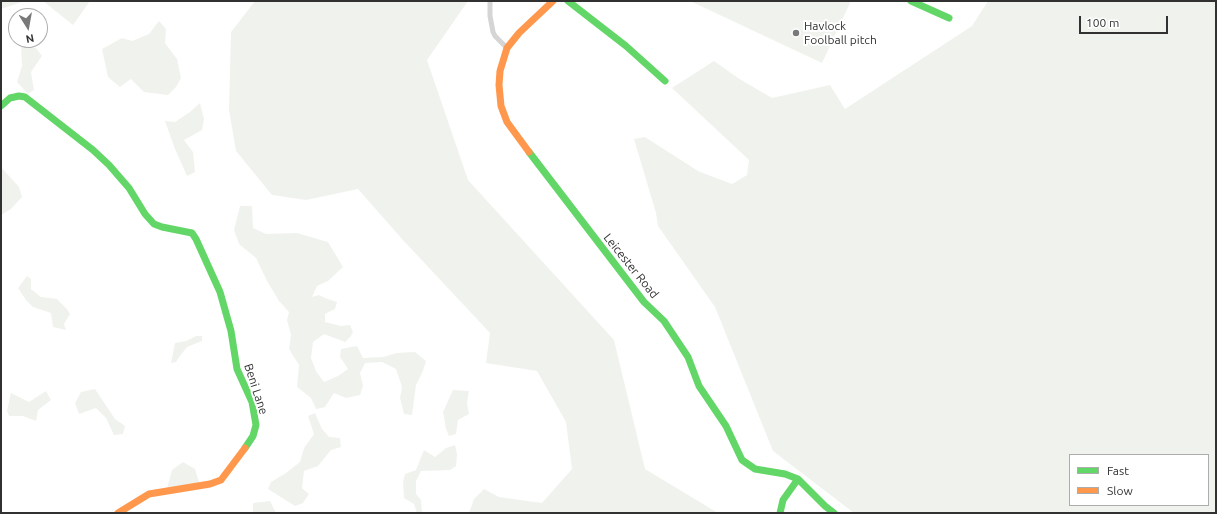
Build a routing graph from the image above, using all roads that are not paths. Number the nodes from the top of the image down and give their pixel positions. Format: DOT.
graph roads {
  1 [pos="553,1"];
  2 [pos="568,1"];
  3 [pos="911,1"];
  4 [pos="490,3"];
  5 [pos="949,18"];
  6 [pos="507,48"];
  7 [pos="665,81"];
  8 [pos="1,106"];
  9 [pos="798,479"];
  10 [pos="118,513"];
  11 [pos="780,513"];
  12 [pos="834,513"];
  1 -- 6 [label="street, Leicester Road"];
  2 -- 7 [label="street"];
  3 -- 5 [label="street"];
  4 -- 6 [label="street"];
  6 -- 9 [label="street, Leicester Road"];
  8 -- 10 [label="street, Beni Lane"];
  9 -- 11 [label="street"];
  9 -- 12 [label="street, Leicester Road"];
}
